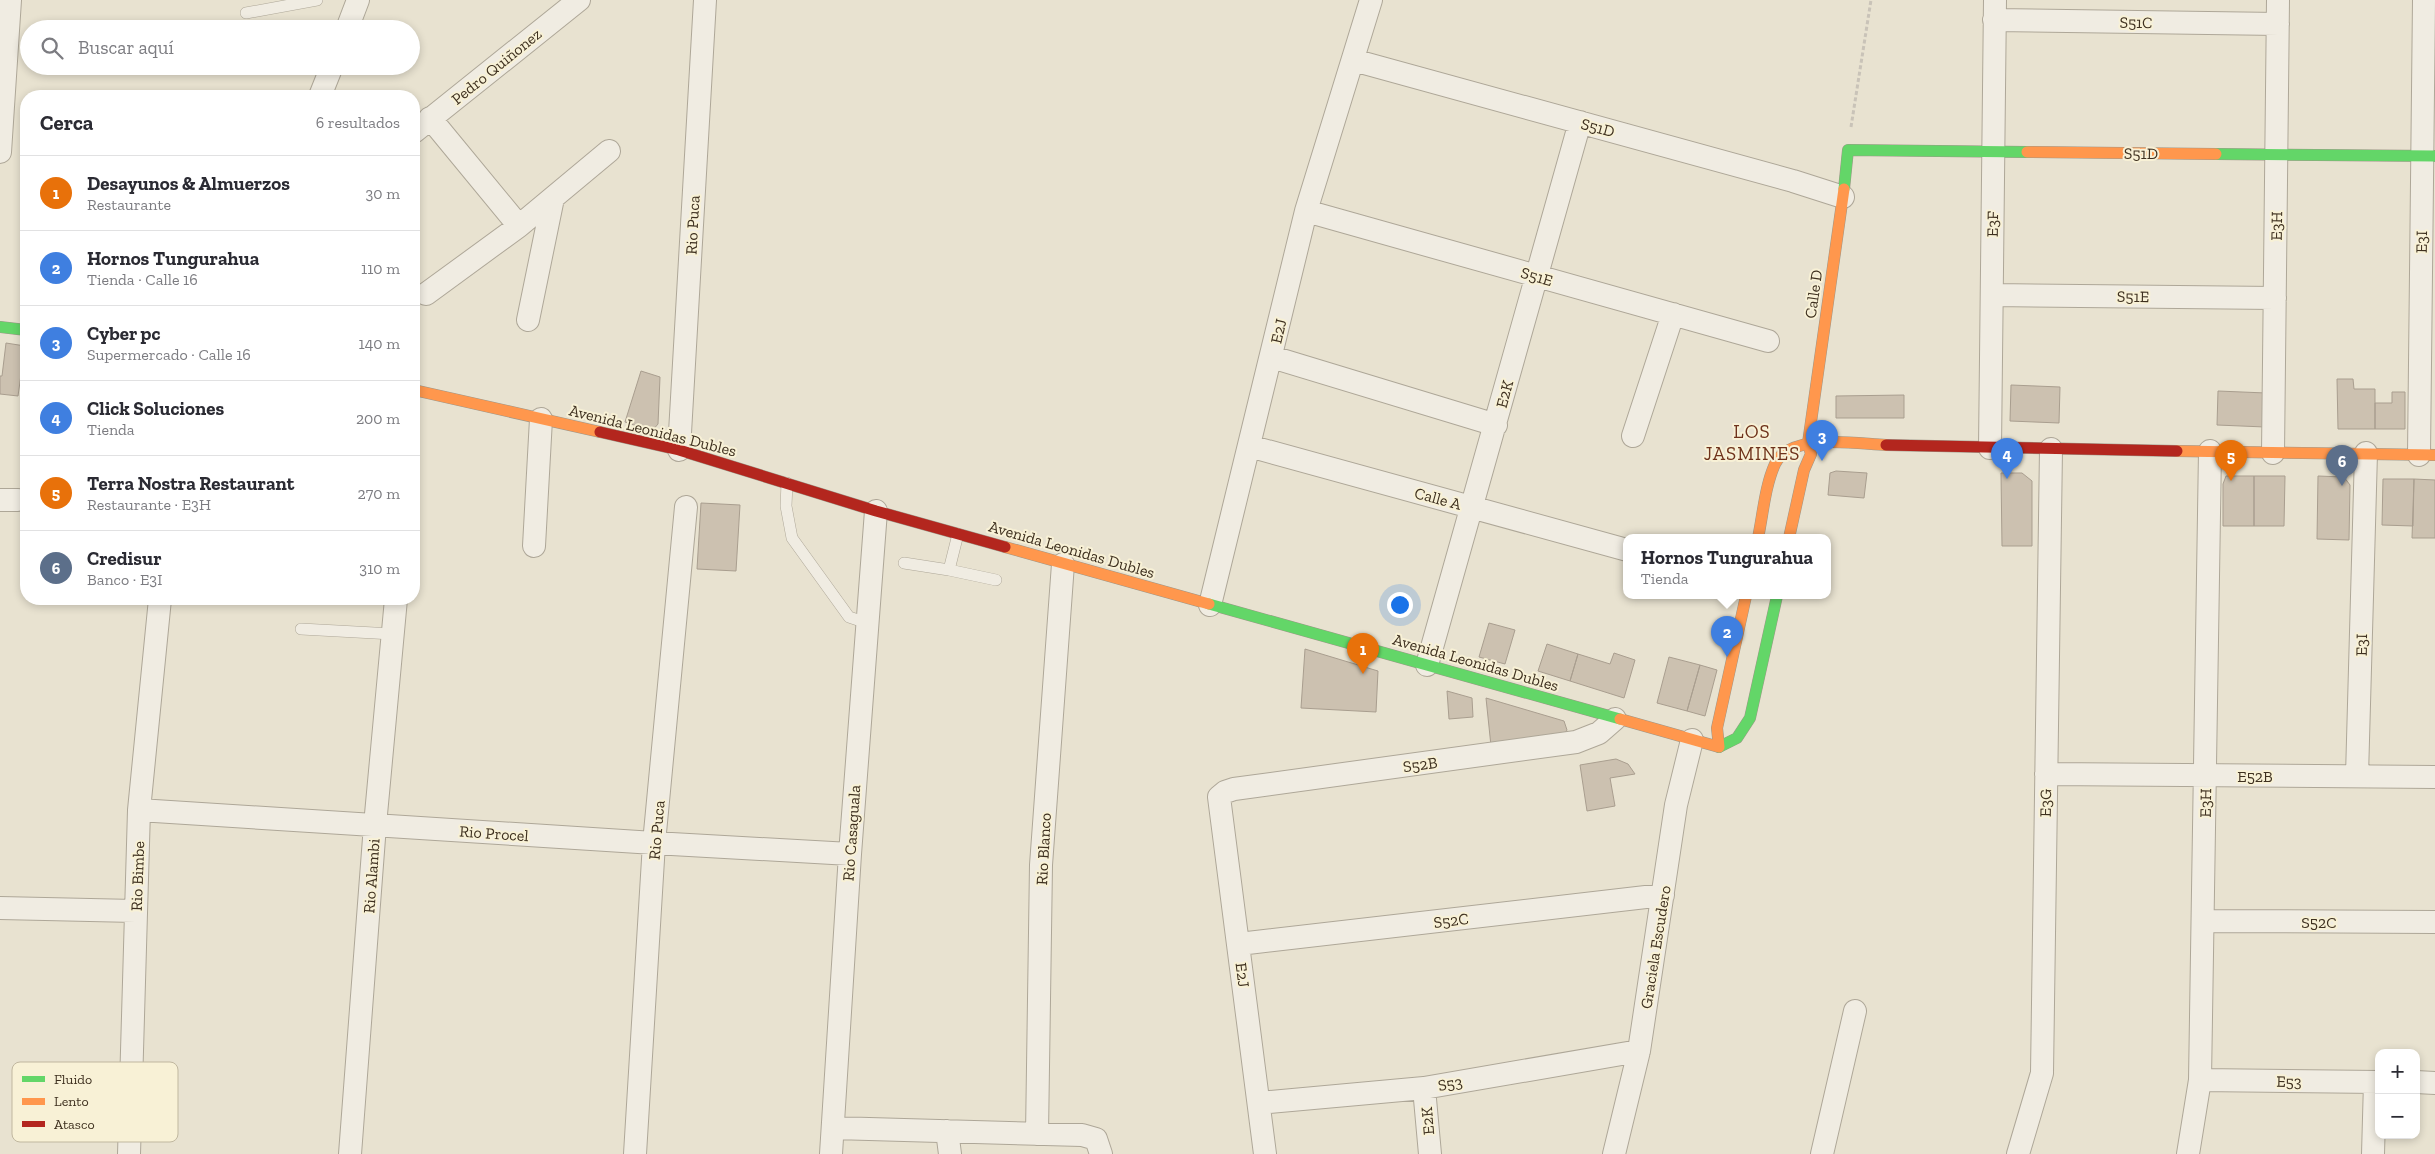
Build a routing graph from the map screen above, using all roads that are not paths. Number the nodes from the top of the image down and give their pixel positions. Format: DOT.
graph roads {
  1 [pos="10,0"];
  2 [pos="317,0"];
  3 [pos="355,0"];
  4 [pos="579,0"];
  5 [pos="705,0"];
  6 [pos="1371,0"];
  7 [pos="2278,0"];
  8 [pos="2424,0"];
  9 [pos="1995,10"];
  10 [pos="246,13"];
  11 [pos="349,20"];
  12 [pos="2278,24"];
  13 [pos="1353,60"];
  14 [pos="328,75"];
  15 [pos="322,90"];
  16 [pos="1580,122"];
  17 [pos="422,125"];
  18 [pos="1848,150"];
  19 [pos="609,151"];
  20 [pos="1993,151"];
  21 [pos="0,152"];
  22 [pos="2277,154"];
  23 [pos="2428,156"];
  24 [pos="1843,197"];
  25 [pos="553,198"];
  26 [pos="1306,211"];
  27 [pos="519,226"];
  28 [pos="1536,276"];
  29 [pos="426,294"];
  30 [pos="1992,295"];
  31 [pos="2275,298"];
  32 [pos="1673,314"];
  33 [pos="528,320"];
  34 [pos="0,327"];
  35 [pos="20,329"];
  36 [pos="1768,341"];
  37 [pos="1272,357"];
  38 [pos="420,391"];
  39 [pos="540,419"];
  40 [pos="1496,425"];
  41 [pos="1633,436"];
  42 [pos="1808,443"];
  43 [pos="1249,446"];
  44 [pos="1990,448"];
  45 [pos="2051,449"];
  46 [pos="679,450"];
  47 [pos="2210,451"];
  48 [pos="2273,452"];
  49 [pos="2366,453"];
  50 [pos="2427,455"];
  51 [pos="788,483"];
  52 [pos="686,507"];
  53 [pos="1470,507"];
  54 [pos="876,512"];
  55 [pos="958,534"];
  56 [pos="1759,534"];
  57 [pos="1790,534"];
  58 [pos="534,546"];
  59 [pos="1623,549"];
  60 [pos="904,563"];
  61 [pos="1063,564"];
  62 [pos="949,570"];
  63 [pos="996,580"];
  64 [pos="1745,599"];
  65 [pos="1775,599"];
  66 [pos="159,605"];
  67 [pos="395,605"];
  68 [pos="1210,605"];
  69 [pos="866,619"];
  70 [pos="301,629"];
  71 [pos="393,634"];
  72 [pos="1427,665"];
  73 [pos="1615,719"];
  74 [pos="1692,740"];
  75 [pos="1719,747"];
  76 [pos="2046,774"];
  77 [pos="2205,775"];
  78 [pos="2357,776"];
  79 [pos="2435,777"];
  80 [pos="1219,797"];
  81 [pos="139,810"];
  82 [pos="375,825"];
  83 [pos="654,844"];
  84 [pos="850,854"];
  85 [pos="1663,895"];
  86 [pos="0,908"];
  87 [pos="135,911"];
  88 [pos="2203,921"];
  89 [pos="2435,922"];
  90 [pos="1239,944"];
  91 [pos="1855,1011"];
  92 [pos="1639,1052"];
  93 [pos="131,1062"];
  94 [pos="2200,1080"];
  95 [pos="2375,1082"];
  96 [pos="2420,1082"];
  97 [pos="2435,1083"];
  98 [pos="1424,1088"];
  99 [pos="2376,1094"];
  100 [pos="1259,1103"];
  101 [pos="834,1128"];
  102 [pos="947,1131"];
  103 [pos="1037,1134"];
  104 [pos="1098,1147"];
  105 [pos="350,1154"];
  106 [pos="635,1154"];
  107 [pos="831,1154"];
  108 [pos="950,1154"];
  109 [pos="1265,1154"];
  110 [pos="1430,1154"];
  111 [pos="1614,1154"];
  112 [pos="1822,1154"];
  113 [pos="2018,1154"];
  114 [pos="2188,1154"];
  115 [pos="2373,1154"];
  1 -- 21 [label="street"];
  2 -- 10 [label="lane"];
  3 -- 11 [label="street"];
  4 -- 17 [label="street, Pedro Quiñonez"];
  5 -- 46 [label="street, Rio Puca"];
  6 -- 13 [label="street, E2J"];
  7 -- 12 [label="street, E3H"];
  8 -- 23 [label="street, E3I"];
  9 -- 12 [label="street, S51C"];
  9 -- 20 [label="street, E3F"];
  12 -- 22 [label="street, E3H"];
  13 -- 16 [label="street, S51D"];
  13 -- 26 [label="street, E2J"];
  14 -- 15 [label="street"];
  16 -- 24 [label="street, S51D"];
  16 -- 28 [label="street, E2K"];
  17 -- 27 [label="street"];
  18 -- 20 [label="main road, S51D"];
  18 -- 24 [label="main road, Calle D"];
  19 -- 25 [label="street"];
  20 -- 22 [label="main road, S51D"];
  20 -- 30 [label="street, E3F"];
  22 -- 23 [label="main road, S51D"];
  22 -- 31 [label="street, E3H"];
  23 -- 50 [label="street, E3I"];
  24 -- 42 [label="main road, Calle D"];
  25 -- 27 [label="street"];
  25 -- 33 [label="street"];
  26 -- 28 [label="street, S51E"];
  26 -- 37 [label="street, E2J"];
  27 -- 29 [label="street"];
  28 -- 32 [label="street, S51E"];
  28 -- 40 [label="street, E2K"];
  30 -- 31 [label="street, S51E"];
  30 -- 44 [label="street, E3F"];
  31 -- 48 [label="street, E3H"];
  32 -- 36 [label="street, S51E"];
  32 -- 41 [label="street"];
  34 -- 35 [label="main road"];
  37 -- 40 [label="street"];
  37 -- 43 [label="street, E2J"];
  38 -- 39 [label="main road, Avenida Leonidas Dubles"];
  39 -- 46 [label="main road, Avenida Leonidas Dubles"];
  39 -- 58 [label="street"];
  40 -- 53 [label="street, E2K"];
  42 -- 44 [label="main road"];
  42 -- 56 [label="main road"];
  42 -- 57 [label="main road, Calle D"];
  43 -- 53 [label="street, Calle A"];
  43 -- 68 [label="street, E2J"];
  44 -- 45 [label="main road"];
  45 -- 47 [label="main road"];
  45 -- 76 [label="street, E3G"];
  46 -- 51 [label="main road, Avenida Leonidas Dubles"];
  47 -- 48 [label="main road"];
  47 -- 77 [label="street, E3H"];
  48 -- 49 [label="main road"];
  49 -- 50 [label="main road"];
  49 -- 78 [label="street, E3I"];
  51 -- 54 [label="main road, Avenida Leonidas Dubles"];
  51 -- 69 [label="lane"];
  52 -- 83 [label="street, Rio Puca"];
  53 -- 59 [label="street, Calle A"];
  53 -- 72 [label="street, E2K"];
  54 -- 55 [label="main road, Avenida Leonidas Dubles"];
  54 -- 69 [label="street, Rio Casaguala"];
  55 -- 61 [label="main road, Avenida Leonidas Dubles"];
  55 -- 62 [label="lane"];
  60 -- 62 [label="lane"];
  61 -- 68 [label="main road, Avenida Leonidas Dubles"];
  61 -- 103 [label="street, Rio Blanco"];
  62 -- 63 [label="lane"];
  64 -- 75 [label="main road"];
  65 -- 75 [label="main road"];
  66 -- 81 [label="street, Rio Bimbe"];
  67 -- 71 [label="street, Rio Alambi"];
  68 -- 72 [label="main road, Avenida Leonidas Dubles"];
  69 -- 84 [label="street, Rio Casaguala"];
  70 -- 71 [label="lane"];
  71 -- 82 [label="street, Rio Alambi"];
  72 -- 73 [label="main road, Avenida Leonidas Dubles"];
  73 -- 74 [label="main road, Avenida Leonidas Dubles"];
  73 -- 80 [label="street, S52B"];
  74 -- 75 [label="main road, Avenida Leonidas Dubles"];
  74 -- 85 [label="street, Graciela Escudero"];
  76 -- 77 [label="street, E52B"];
  76 -- 113 [label="street, E3G"];
  77 -- 78 [label="street, E52B"];
  77 -- 88 [label="street, E3H"];
  78 -- 79 [label="street, E52B"];
  80 -- 90 [label="street, E2J"];
  81 -- 82 [label="street, Rio Procel"];
  81 -- 87 [label="street, Rio Bimbe"];
  82 -- 83 [label="street, Rio Procel"];
  82 -- 105 [label="street, Rio Alambi"];
  83 -- 84 [label="street, Rio Procel"];
  83 -- 106 [label="street, Rio Puca"];
  84 -- 101 [label="street, Rio Casaguala"];
  85 -- 90 [label="street, S52C"];
  85 -- 92 [label="street, Graciela Escudero"];
  86 -- 87 [label="street"];
  87 -- 93 [label="street, Rio Bimbe"];
  88 -- 89 [label="street, S52C"];
  88 -- 94 [label="street, E3H"];
  90 -- 100 [label="street, E2J"];
  91 -- 112 [label="street"];
  92 -- 98 [label="street, S53"];
  92 -- 111 [label="street, Graciela Escudero"];
  94 -- 95 [label="street, E53"];
  94 -- 114 [label="street, E3H"];
  96 -- 97 [label="street"];
  98 -- 100 [label="street, S53"];
  98 -- 110 [label="street, E2K"];
  99 -- 115 [label="street"];
  100 -- 109 [label="street, E2J"];
  101 -- 102 [label="street"];
  101 -- 107 [label="street, Rio Casaguala"];
  102 -- 103 [label="street"];
  102 -- 108 [label="street"];
  103 -- 104 [label="street"];
}
